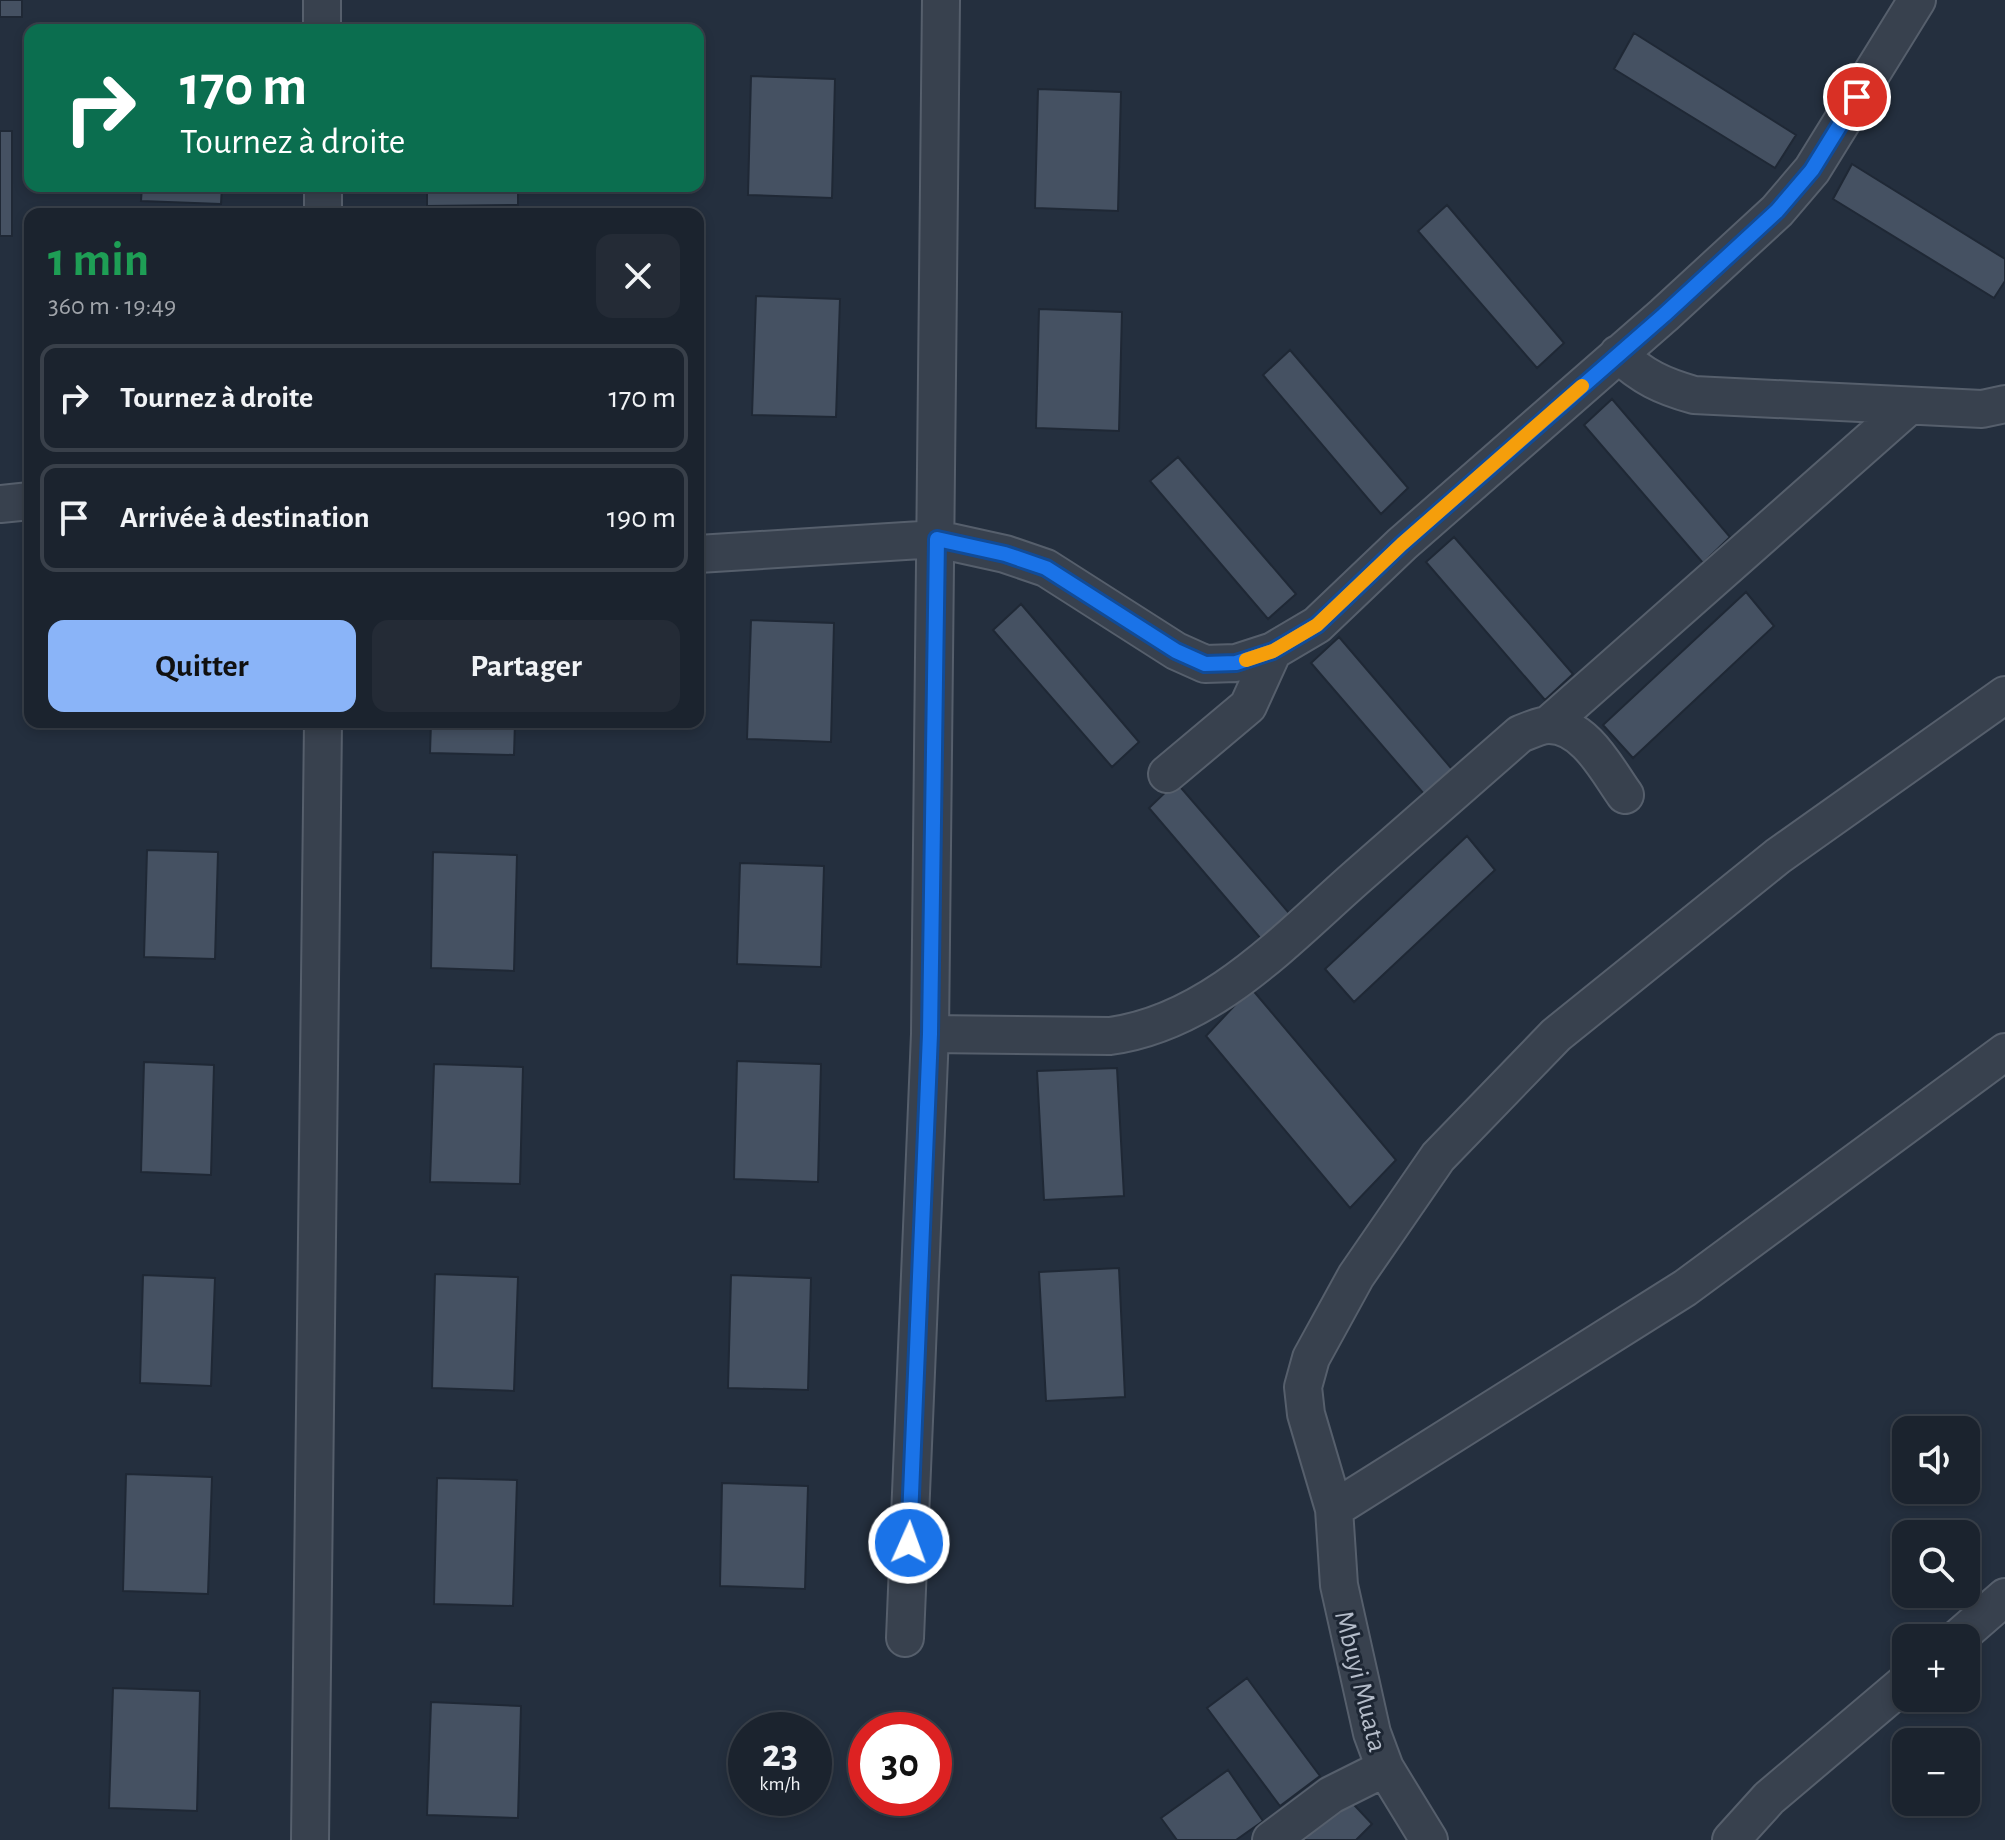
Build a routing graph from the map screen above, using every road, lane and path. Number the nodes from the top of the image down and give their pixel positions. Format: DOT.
graph roads {
  1 [pos="322,0"];
  2 [pos="941,0"];
  3 [pos="1917,0"];
  4 [pos="322,24"];
  5 [pos="1618,354"];
  6 [pos="2005,404"];
  7 [pos="1909,406"];
  8 [pos="24,502"];
  9 [pos="0,504"];
  10 [pos="937,539"];
  11 [pos="704,554"];
  12 [pos="1273,651"];
  13 [pos="2005,695"];
  14 [pos="1548,725"];
  15 [pos="323,728"];
  16 [pos="1167,774"];
  17 [pos="1625,795"];
  18 [pos="930,1034"];
  19 [pos="2005,1052"];
  20 [pos="1334,1509"];
  21 [pos="2005,1597"];
  22 [pos="1974,1624"];
  23 [pos="905,1638"];
  24 [pos="1892,1694"];
  25 [pos="1385,1768"];
  26 [pos="310,1840"];
  27 [pos="1271,1840"];
  28 [pos="1429,1840"];
  29 [pos="1731,1840"];
  1 -- 4 [label="street"];
  2 -- 10 [label="street"];
  3 -- 5 [label="street"];
  5 -- 7 [label="street"];
  5 -- 12 [label="street"];
  6 -- 7 [label="street"];
  7 -- 14 [label="street"];
  8 -- 9 [label="street"];
  10 -- 11 [label="street"];
  10 -- 12 [label="street"];
  10 -- 18 [label="street"];
  12 -- 16 [label="street"];
  13 -- 20 [label="street, Mbuyi Muata"];
  14 -- 17 [label="street"];
  14 -- 18 [label="street"];
  15 -- 26 [label="street"];
  18 -- 23 [label="street"];
  19 -- 20 [label="street"];
  20 -- 25 [label="street, Mbuyi Muata"];
  21 -- 22 [label="street"];
  24 -- 29 [label="street"];
  25 -- 27 [label="street"];
  25 -- 28 [label="street, Mbuyi Muata"];
}
